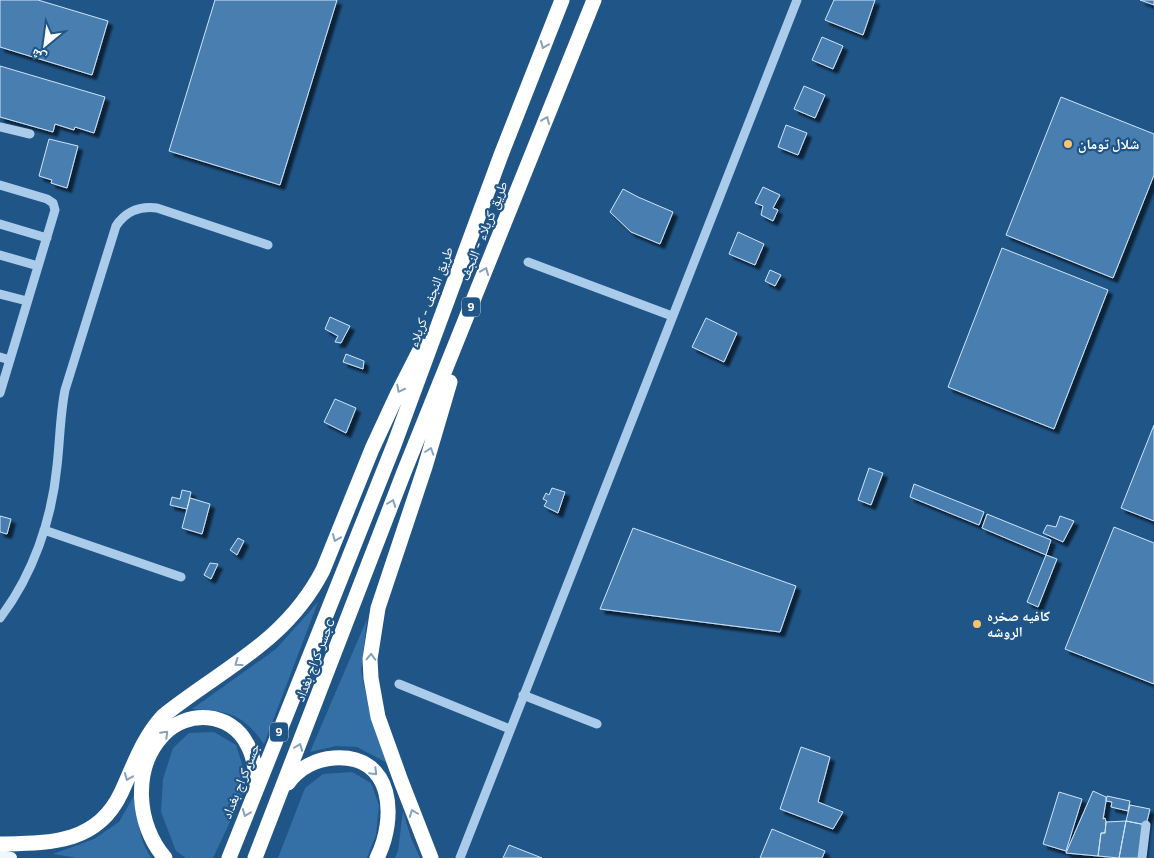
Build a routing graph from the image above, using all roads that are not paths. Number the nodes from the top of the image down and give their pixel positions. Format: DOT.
graph roads {
  1 [pos="562,0"];
  2 [pos="594,0"];
  3 [pos="796,0"];
  4 [pos="0,127"];
  5 [pos="30,134"];
  6 [pos="0,185"];
  7 [pos="0,224"];
  8 [pos="47,238"];
  9 [pos="268,245"];
  10 [pos="0,255"];
  11 [pos="528,262"];
  12 [pos="38,266"];
  13 [pos="454,283"];
  14 [pos="477,292"];
  15 [pos="0,294"];
  16 [pos="28,301"];
  17 [pos="672,316"];
  18 [pos="0,357"];
  19 [pos="10,360"];
  20 [pos="0,393"];
  21 [pos="44,530"];
  22 [pos="181,577"];
  23 [pos="329,606"];
  24 [pos="350,614"];
  25 [pos="0,618"];
  26 [pos="399,684"];
  27 [pos="524,696"];
  28 [pos="598,724"];
  29 [pos="510,729"];
  30 [pos="257,786"];
  31 [pos="280,795"];
  32 [pos="1146,825"];
  33 [pos="0,844"];
  34 [pos="0,856"];
  35 [pos="11,858"];
  36 [pos="165,858"];
  37 [pos="229,858"];
  38 [pos="256,858"];
  39 [pos="376,858"];
  40 [pos="432,858"];
  41 [pos="460,858"];
  42 [pos="1142,858"];
  1 -- 13 [label="highway, طريق النجف - کربلاء / 9, one-way"];
  14 -- 2 [label="highway, طريق کربلاء - النجف / 9, one-way"];
  3 -- 17 [label="street"];
  4 -- 5 [label="street"];
  6 -- 8 [label="street"];
  7 -- 8 [label="street"];
  8 -- 12 [label="street"];
  9 -- 21 [label="street"];
  10 -- 12 [label="street"];
  11 -- 17 [label="street"];
  12 -- 16 [label="street"];
  13 -- 23 [label="highway, طريق النجف - کربلاء / 9"];
  13 -- 33 [label="highway, one-way"];
  24 -- 14 [label="highway, طريق کربلاء - النجف / 9, one-way"];
  40 -- 14 [label="highway, one-way"];
  15 -- 16 [label="street"];
  16 -- 19 [label="street"];
  17 -- 27 [label="street"];
  18 -- 19 [label="street"];
  19 -- 20 [label="street"];
  21 -- 22 [label="street"];
  21 -- 25 [label="street"];
  23 -- 30 [label="highway, جسر كراج بغداد / 9"];
  31 -- 24 [label="highway, جسر كراج بغدادc / 9, one-way"];
  26 -- 29 [label="street"];
  27 -- 28 [label="street"];
  27 -- 29 [label="street"];
  29 -- 41 [label="street"];
  36 -- 30 [label="highway, one-way"];
  30 -- 37 [label="highway, جسر كراج بغداد / 9, one-way"];
  31 -- 38 [label="highway, جسر كراج بغدادc / 9"];
  31 -- 39 [label="highway, one-way"];
  32 -- 42 [label="street"];
  34 -- 35 [label="main road"];
}
